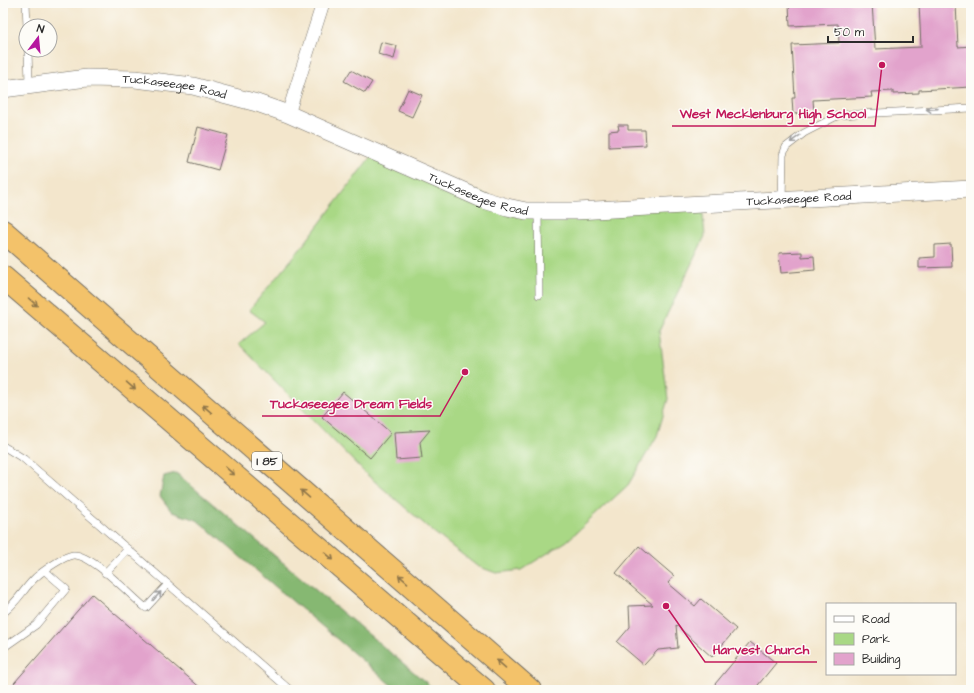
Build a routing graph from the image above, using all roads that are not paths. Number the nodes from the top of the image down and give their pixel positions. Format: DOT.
graph roads {
  1 [pos="26,3"];
  2 [pos="323,3"];
  3 [pos="27,18"];
  4 [pos="28,58"];
  5 [pos="29,84"];
  6 [pos="3,89"];
  7 [pos="971,108"];
  8 [pos="288,114"];
  9 [pos="971,189"];
  10 [pos="782,200"];
  11 [pos="538,212"];
  12 [pos="3,231"];
  13 [pos="3,277"];
  14 [pos="539,295"];
  15 [pos="3,446"];
  16 [pos="128,549"];
  17 [pos="45,571"];
  18 [pos="105,573"];
  19 [pos="168,584"];
  20 [pos="3,612"];
  21 [pos="3,648"];
  22 [pos="290,690"];
  23 [pos="484,690"];
  24 [pos="530,690"];
  1 -- 3 [label="lane"];
  2 -- 8 [label="street"];
  4 -- 5 [label="lane"];
  5 -- 6 [label="street, Tuckaseegee Road"];
  5 -- 8 [label="street, Tuckaseegee Road"];
  7 -- 10 [label="lane, one-way"];
  8 -- 11 [label="street, Tuckaseegee Road"];
  9 -- 10 [label="street, Tuckaseegee Road"];
  10 -- 11 [label="street, Tuckaseegee Road"];
  11 -- 14 [label="lane"];
  24 -- 12 [label="highway, I 85, one-way"];
  13 -- 23 [label="highway, I 85, one-way"];
  15 -- 16 [label="lane"];
  16 -- 18 [label="lane"];
  16 -- 19 [label="lane"];
  17 -- 18 [label="lane"];
  17 -- 20 [label="lane"];
  17 -- 21 [label="lane"];
  18 -- 19 [label="lane, one-way"];
  19 -- 22 [label="lane"];
}
